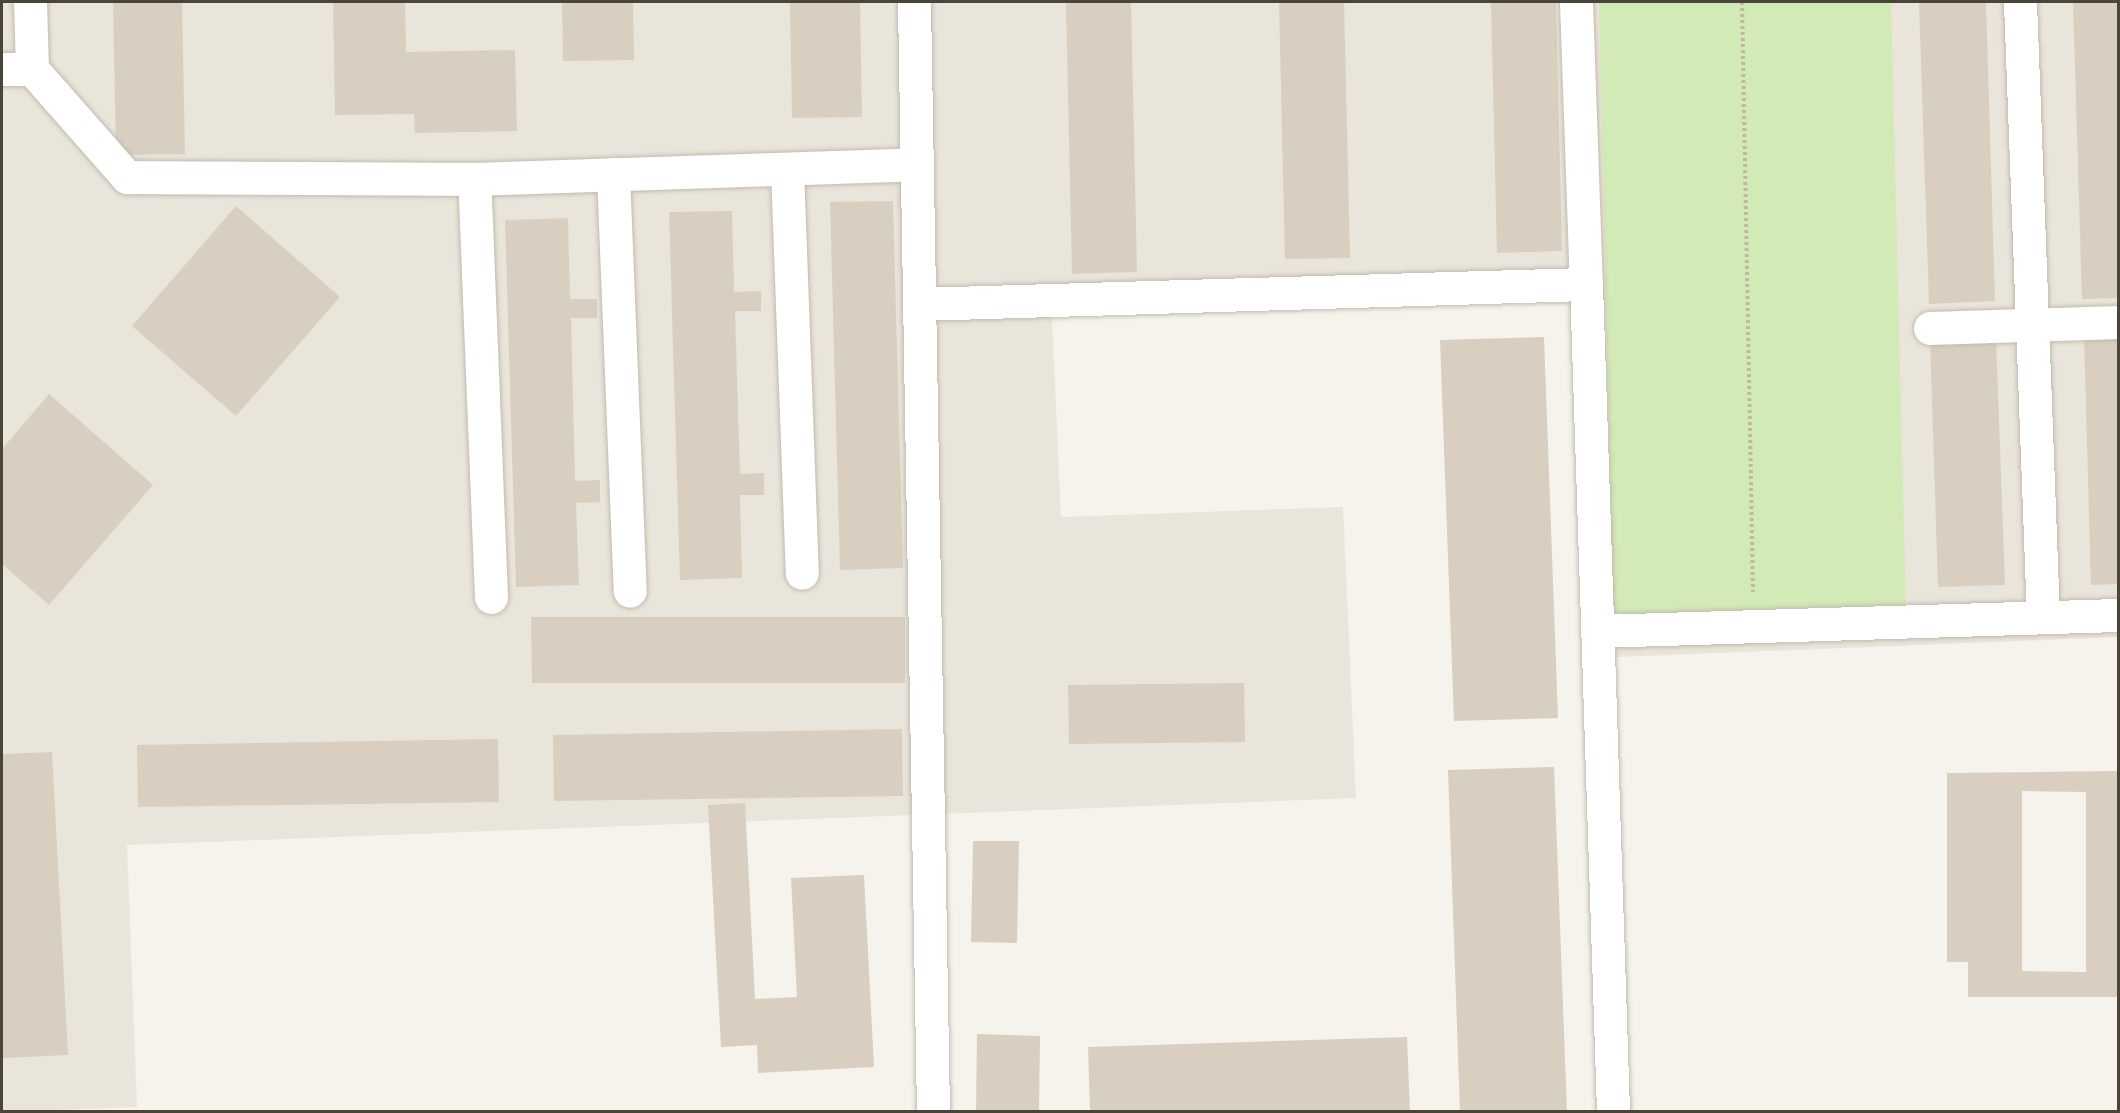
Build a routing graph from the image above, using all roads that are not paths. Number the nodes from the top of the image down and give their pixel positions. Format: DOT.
graph roads {
  1 [pos="30,2"];
  2 [pos="914,2"];
  3 [pos="1576,2"];
  4 [pos="2020,2"];
  5 [pos="17,69"];
  6 [pos="916,164"];
  7 [pos="787,169"];
  8 [pos="613,174"];
  9 [pos="474,179"];
  10 [pos="1586,284"];
  11 [pos="919,304"];
  12 [pos="2118,322"];
  13 [pos="2032,325"];
  14 [pos="1929,328"];
  15 [pos="802,573"];
  16 [pos="630,591"];
  17 [pos="491,597"];
  18 [pos="2118,615"];
  19 [pos="2043,617"];
  20 [pos="1597,631"];
  21 [pos="933,1112"];
  22 [pos="1613,1112"];
  1 -- 5 [label="street"];
  2 -- 6 [label="street"];
  3 -- 10 [label="street"];
  4 -- 13 [label="street"];
  5 -- 9 [label="street"];
  6 -- 7 [label="street"];
  6 -- 11 [label="street"];
  7 -- 8 [label="street"];
  7 -- 15 [label="street"];
  8 -- 9 [label="street"];
  8 -- 16 [label="street"];
  9 -- 17 [label="street"];
  10 -- 11 [label="street"];
  10 -- 20 [label="street"];
  11 -- 21 [label="street"];
  12 -- 13 [label="street"];
  13 -- 14 [label="street"];
  13 -- 19 [label="street"];
  18 -- 19 [label="street"];
  19 -- 20 [label="street"];
  20 -- 22 [label="street"];
}
